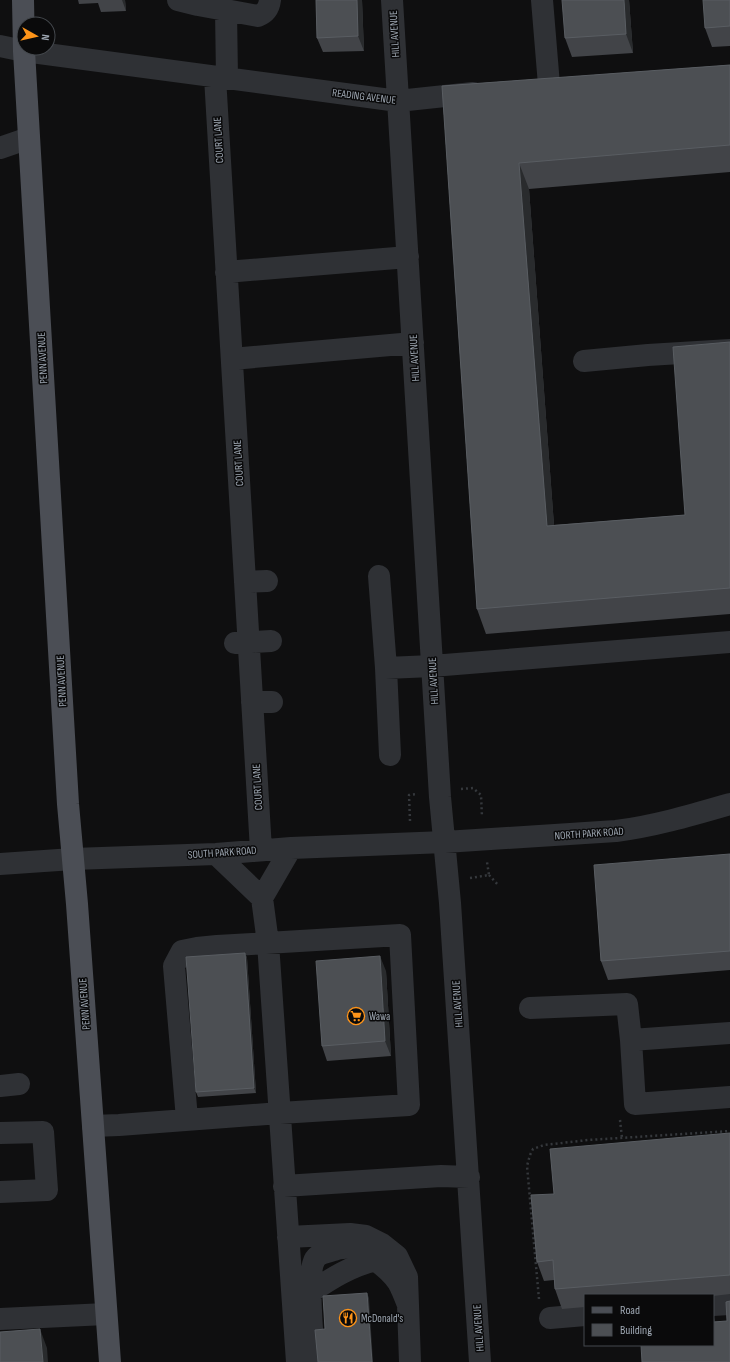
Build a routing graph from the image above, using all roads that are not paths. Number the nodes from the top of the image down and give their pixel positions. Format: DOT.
graph roads {
  1 [pos="24,0"];
  2 [pos="178,0"];
  3 [pos="270,0"];
  4 [pos="392,0"];
  5 [pos="542,0"];
  6 [pos="226,10"];
  7 [pos="24,16"];
  8 [pos="0,46"];
  9 [pos="16,49"];
  10 [pos="56,55"];
  11 [pos="24,56"];
  12 [pos="221,78"];
  13 [pos="572,82"];
  14 [pos="493,91"];
  15 [pos="398,101"];
  16 [pos="29,138"];
  17 [pos="0,148"];
  18 [pos="408,257"];
  19 [pos="226,272"];
  20 [pos="413,343"];
  21 [pos="730,350"];
  22 [pos="232,359"];
  23 [pos="584,361"];
  24 [pos="380,576"];
  25 [pos="267,581"];
  26 [pos="245,582"];
  27 [pos="271,642"];
  28 [pos="730,642"];
  29 [pos="242,643"];
  30 [pos="432,666"];
  31 [pos="386,668"];
  32 [pos="390,755"];
  33 [pos="730,804"];
  34 [pos="444,842"];
  35 [pos="291,848"];
  36 [pos="261,850"];
  37 [pos="216,854"];
  38 [pos="73,859"];
  39 [pos="0,864"];
  40 [pos="262,898"];
  41 [pos="268,943"];
  42 [pos="530,1008"];
  43 [pos="730,1033"];
  44 [pos="631,1040"];
  45 [pos="730,1097"];
  46 [pos="280,1112"];
  47 [pos="187,1119"];
  48 [pos="93,1126"];
  49 [pos="0,1133"];
  50 [pos="468,1177"];
  51 [pos="284,1186"];
  52 [pos="0,1192"];
  53 [pos="288,1237"];
  54 [pos="408,1304"];
  55 [pos="730,1304"];
  56 [pos="714,1305"];
  57 [pos="106,1314"];
  58 [pos="584,1315"];
  59 [pos="550,1318"];
  60 [pos="0,1319"];
  61 [pos="110,1362"];
  62 [pos="297,1362"];
  63 [pos="315,1362"];
  64 [pos="410,1362"];
  65 [pos="480,1362"];
  1 -- 7 [label="main road, PENN AVENUE"];
  2 -- 6 [label="street"];
  3 -- 6 [label="street"];
  4 -- 15 [label="street, HILL AVENUE"];
  5 -- 13 [label="street"];
  6 -- 12 [label="street, COURT LANE"];
  8 -- 9 [label="street, READING AVENUE"];
  10 -- 12 [label="street, READING AVENUE"];
  11 -- 16 [label="main road, PENN AVENUE"];
  12 -- 15 [label="street, READING AVENUE"];
  12 -- 19 [label="street, COURT LANE"];
  14 -- 15 [label="street, READING AVENUE"];
  15 -- 18 [label="street, HILL AVENUE"];
  16 -- 17 [label="street"];
  16 -- 38 [label="main road, PENN AVENUE"];
  18 -- 19 [label="street"];
  18 -- 20 [label="street, HILL AVENUE"];
  19 -- 22 [label="street, COURT LANE"];
  20 -- 22 [label="street"];
  20 -- 30 [label="street, HILL AVENUE"];
  21 -- 23 [label="street"];
  22 -- 26 [label="street, COURT LANE"];
  24 -- 31 [label="street"];
  25 -- 26 [label="street"];
  26 -- 29 [label="street, COURT LANE"];
  27 -- 29 [label="street"];
  28 -- 30 [label="street"];
  29 -- 36 [label="street, COURT LANE"];
  30 -- 31 [label="street"];
  30 -- 34 [label="street, HILL AVENUE"];
  31 -- 32 [label="street"];
  33 -- 34 [label="street, NORTH PARK ROAD"];
  34 -- 35 [label="street, SOUTH PARK ROAD"];
  34 -- 50 [label="street, HILL AVENUE"];
  35 -- 36 [label="street, SOUTH PARK ROAD"];
  35 -- 40 [label="street"];
  36 -- 37 [label="street, SOUTH PARK ROAD"];
  37 -- 38 [label="street, SOUTH PARK ROAD"];
  37 -- 40 [label="street"];
  38 -- 39 [label="street, SOUTH PARK ROAD"];
  38 -- 48 [label="main road, PENN AVENUE"];
  40 -- 41 [label="street"];
  41 -- 46 [label="street"];
  41 -- 46 [label="street"];
  41 -- 47 [label="street"];
  42 -- 44 [label="street"];
  43 -- 44 [label="street"];
  44 -- 45 [label="street"];
  46 -- 47 [label="street"];
  46 -- 51 [label="street"];
  47 -- 48 [label="street"];
  48 -- 57 [label="main road, PENN AVENUE"];
  49 -- 52 [label="street"];
  50 -- 51 [label="street"];
  50 -- 65 [label="street, HILL AVENUE"];
  51 -- 53 [label="street"];
  53 -- 54 [label="street"];
  53 -- 62 [label="street"];
  54 -- 63 [label="street"];
  54 -- 64 [label="street"];
  55 -- 56 [label="street"];
  57 -- 60 [label="street"];
  57 -- 61 [label="main road, PENN AVENUE"];
  58 -- 59 [label="street"];
}
